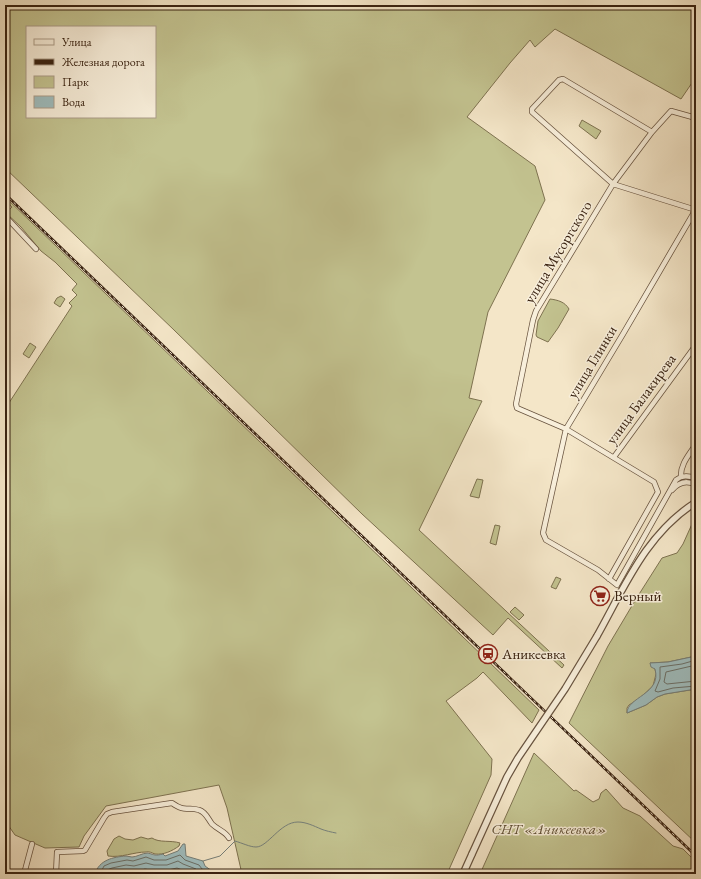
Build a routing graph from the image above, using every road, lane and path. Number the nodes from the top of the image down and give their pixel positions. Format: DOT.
graph roads {
  1 [pos="696,118"];
  2 [pos="652,132"];
  3 [pos="613,184"];
  4 [pos="696,210"];
  5 [pos="5,216"];
  6 [pos="36,248"];
  7 [pos="696,345"];
  8 [pos="566,429"];
  9 [pos="696,444"];
  10 [pos="614,457"];
  11 [pos="681,477"];
  12 [pos="696,478"];
  13 [pos="696,486"];
  14 [pos="667,495"];
  15 [pos="696,501"];
  16 [pos="609,579"];
  17 [pos="229,838"];
  18 [pos="32,844"];
  19 [pos="24,874"];
  20 [pos="56,874"];
  21 [pos="463,874"];
  1 -- 2 [label="street, улица Мусоргского"];
  2 -- 3 [label="street, улица Мусоргского"];
  2 -- 3 [label="street"];
  3 -- 4 [label="street"];
  3 -- 8 [label="street, улица Мусоргского"];
  4 -- 8 [label="street, улица Глинки"];
  5 -- 6 [label="street"];
  7 -- 10 [label="street, улица Балакирева"];
  8 -- 10 [label="street"];
  8 -- 16 [label="street, улица Глинки"];
  9 -- 11 [label="street"];
  10 -- 16 [label="street, улица Балакирева"];
  11 -- 12 [label="street"];
  11 -- 14 [label="street"];
  13 -- 14 [label="street"];
  14 -- 16 [label="street"];
  15 -- 21 [label="street, bridge"];
  17 -- 20 [label="street"];
  18 -- 19 [label="street"];
}
